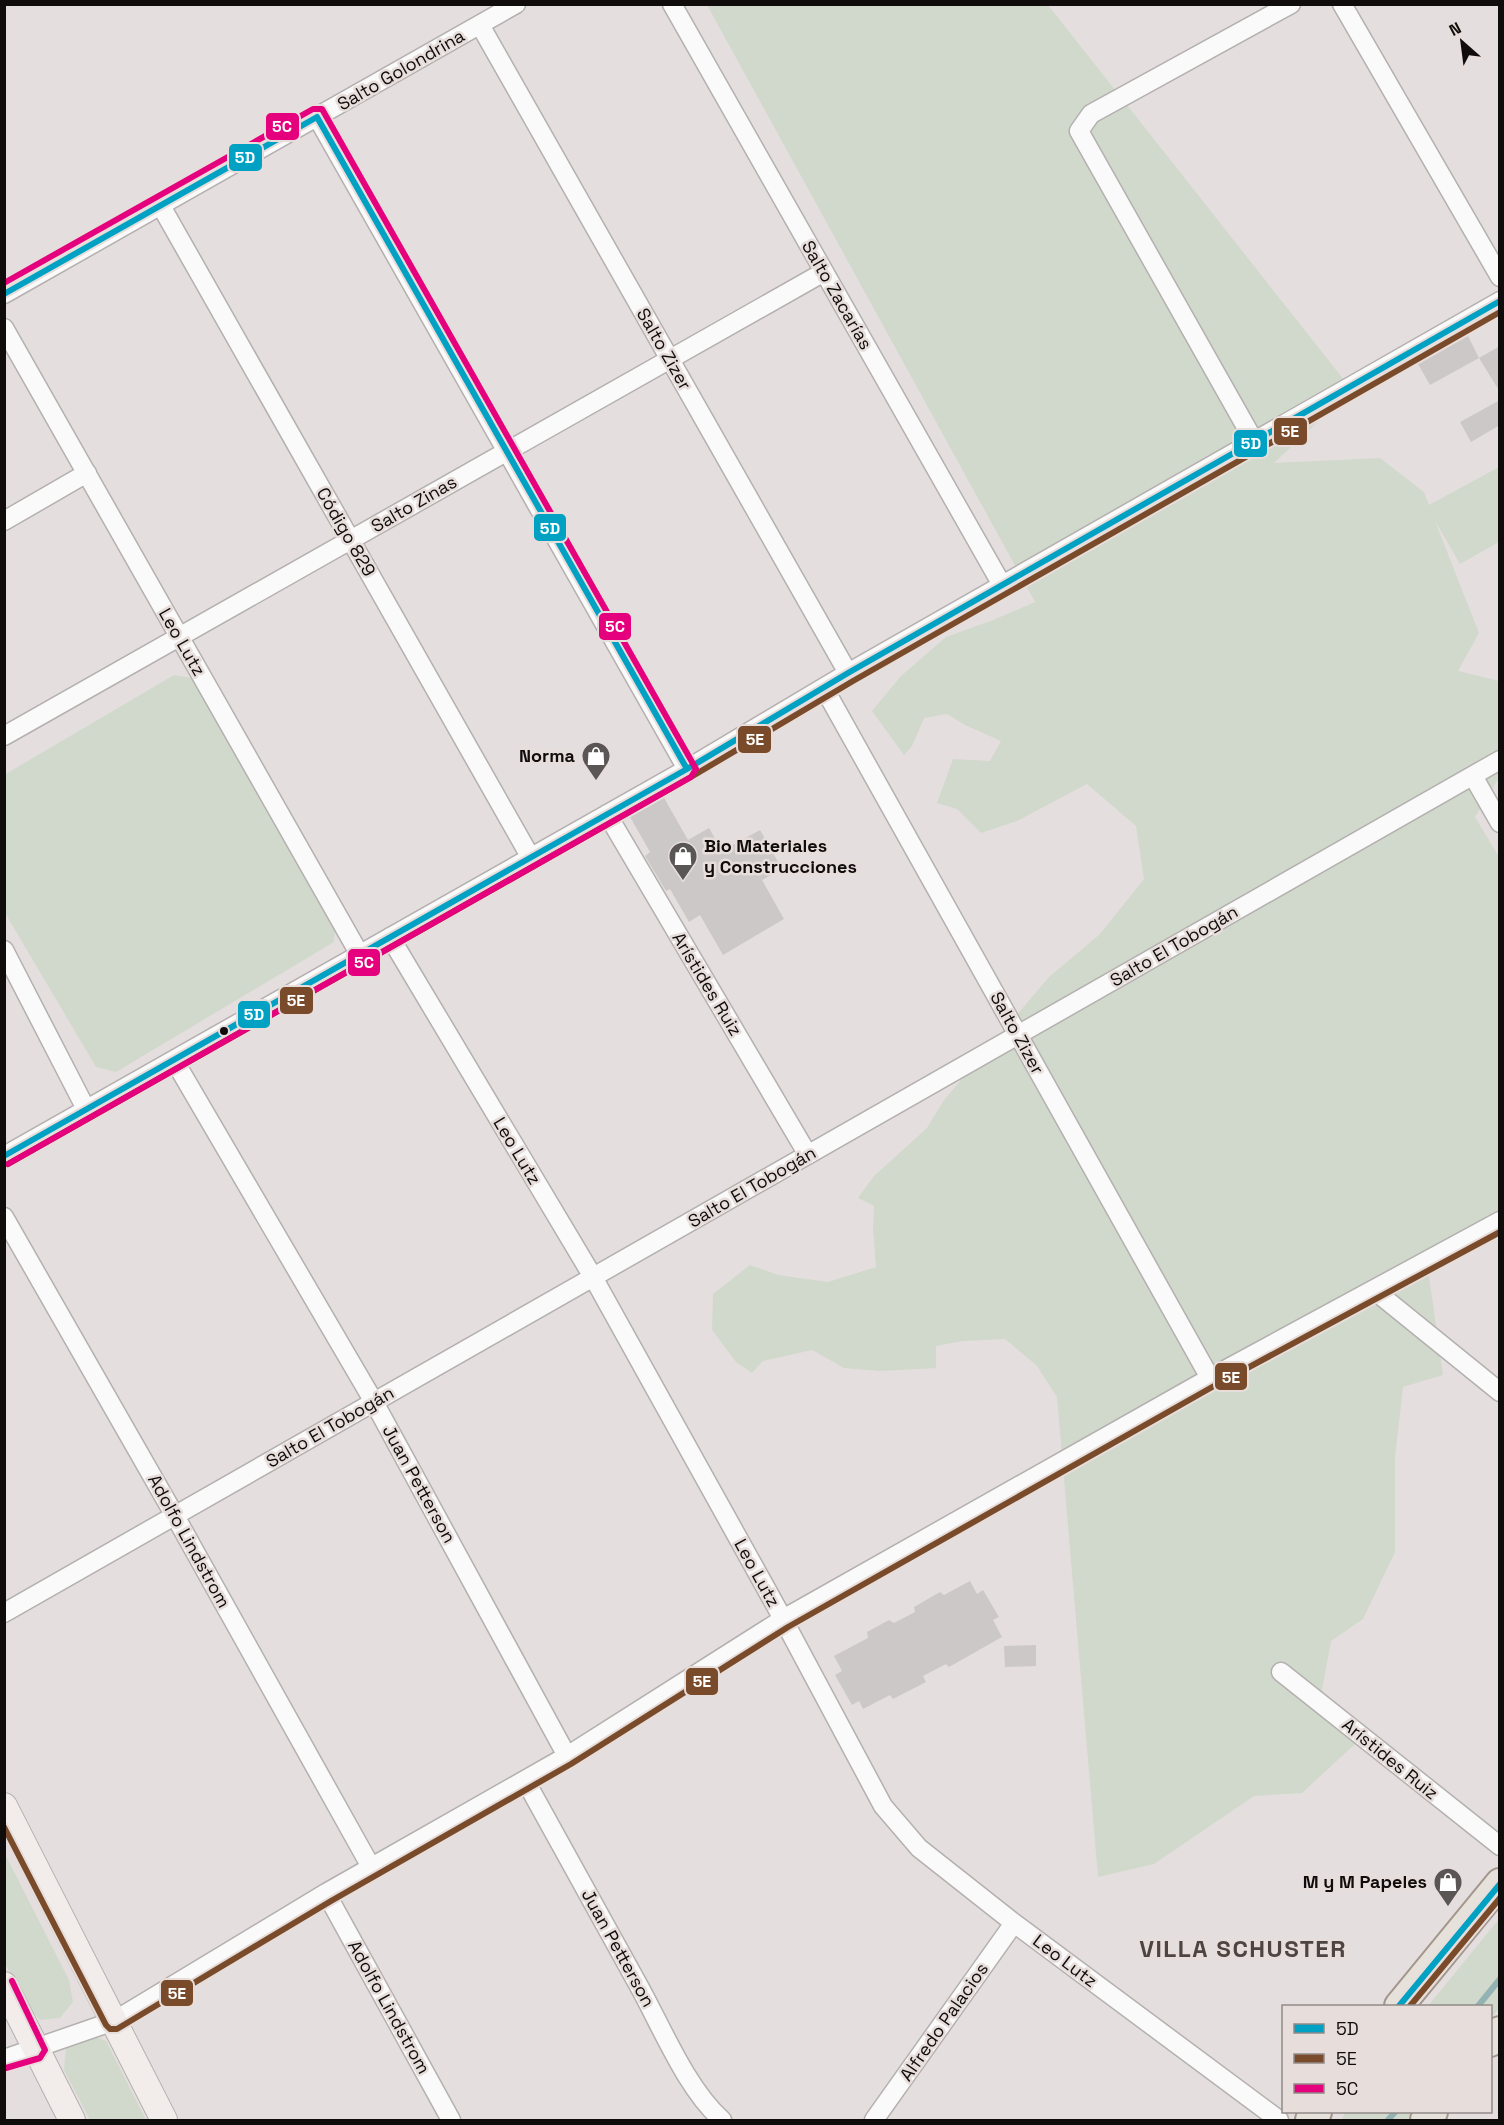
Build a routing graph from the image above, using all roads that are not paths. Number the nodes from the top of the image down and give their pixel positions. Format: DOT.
graph roads {
  1 [pos="516,4"];
  2 [pos="672,4"];
  3 [pos="1291,4"];
  4 [pos="1342,4"];
  5 [pos="480,25"];
  6 [pos="317,117"];
  7 [pos="161,206"];
  8 [pos="824,272"];
  9 [pos="1500,277"];
  10 [pos="4,294"];
  11 [pos="1500,301"];
  12 [pos="4,328"];
  13 [pos="670,359"];
  14 [pos="1254,441"];
  15 [pos="507,451"];
  16 [pos="87,473"];
  17 [pos="4,520"];
  18 [pos="351,540"];
  19 [pos="1002,585"];
  20 [pos="180,637"];
  21 [pos="848,673"];
  22 [pos="824,688"];
  23 [pos="4,736"];
  24 [pos="1500,760"];
  25 [pos="687,769"];
  26 [pos="1473,776"];
  27 [pos="607,814"];
  28 [pos="1500,823"];
  29 [pos="531,858"];
  30 [pos="390,937"];
  31 [pos="4,950"];
  32 [pos="360,956"];
  33 [pos="1018,1035"];
  34 [pos="174,1060"];
  35 [pos="86,1109"];
  36 [pos="808,1155"];
  37 [pos="4,1156"];
  38 [pos="4,1217"];
  39 [pos="1500,1221"];
  40 [pos="593,1277"];
  41 [pos="1374,1290"];
  42 [pos="1210,1378"];
  43 [pos="1500,1392"];
  44 [pos="374,1402"];
  45 [pos="175,1516"];
  46 [pos="4,1613"];
  47 [pos="783,1619"];
  48 [pos="1281,1672"];
  49 [pos="567,1756"];
  50 [pos="525,1780"];
  51 [pos="4,1806"];
  52 [pos="1500,1846"];
  53 [pos="371,1867"];
  54 [pos="1500,1883"];
  55 [pos="326,1893"];
  56 [pos="1014,1923"];
  57 [pos="4,1985"];
  58 [pos="1402,2005"];
  59 [pos="114,2021"];
  60 [pos="36,2050"];
  61 [pos="4,2059"];
  62 [pos="713,2118"];
  63 [pos="72,2121"];
  64 [pos="165,2121"];
  65 [pos="451,2121"];
  66 [pos="874,2121"];
  67 [pos="1278,2121"];
  1 -- 5 [label="street, Salto Golondrina"];
  2 -- 8 [label="street, Salto Zacarías"];
  3 -- 14 [label="street"];
  4 -- 9 [label="street"];
  5 -- 6 [label="street, Salto Golondrina"];
  5 -- 13 [label="street, Salto Zizer"];
  6 -- 7 [label="street, Salto Golondrina"];
  6 -- 15 [label="street"];
  7 -- 10 [label="street, Salto Golondrina"];
  7 -- 18 [label="street, Código 829"];
  8 -- 13 [label="street, Salto Zinas"];
  8 -- 19 [label="street, Salto Zacarías"];
  11 -- 14 [label="street"];
  12 -- 16 [label="street, Leo Lutz"];
  13 -- 15 [label="street, Salto Zinas"];
  13 -- 21 [label="street, Salto Zizer"];
  14 -- 19 [label="street"];
  15 -- 18 [label="street, Salto Zinas"];
  15 -- 25 [label="street"];
  16 -- 17 [label="street"];
  16 -- 20 [label="street, Leo Lutz"];
  18 -- 20 [label="street, Salto Zinas"];
  18 -- 29 [label="street, Código 829"];
  19 -- 21 [label="street"];
  20 -- 23 [label="street, Salto Zinas"];
  20 -- 32 [label="street, Leo Lutz"];
  21 -- 22 [label="street"];
  22 -- 25 [label="street"];
  22 -- 33 [label="street, Salto Zizer"];
  24 -- 26 [label="street, Salto El Tobogán"];
  25 -- 27 [label="street"];
  26 -- 28 [label="street"];
  26 -- 33 [label="street, Salto El Tobogán"];
  27 -- 29 [label="street"];
  27 -- 36 [label="street, Arístides Ruiz"];
  29 -- 30 [label="street"];
  30 -- 32 [label="street"];
  30 -- 40 [label="street, Leo Lutz"];
  31 -- 35 [label="street"];
  32 -- 34 [label="street"];
  33 -- 36 [label="street, Salto El Tobogán"];
  33 -- 42 [label="street, Salto Zizer"];
  34 -- 35 [label="street"];
  34 -- 44 [label="street, Juan Petterson"];
  35 -- 37 [label="street"];
  36 -- 40 [label="street, Salto El Tobogán"];
  38 -- 45 [label="street, Adolfo Lindstrom"];
  39 -- 41 [label="street"];
  40 -- 44 [label="street, Salto El Tobogán"];
  40 -- 47 [label="street, Leo Lutz"];
  41 -- 42 [label="street"];
  41 -- 43 [label="street"];
  42 -- 47 [label="street"];
  44 -- 45 [label="street, Salto El Tobogán"];
  44 -- 49 [label="street, Juan Petterson"];
  45 -- 46 [label="street, Salto El Tobogán"];
  45 -- 53 [label="street, Adolfo Lindstrom"];
  47 -- 49 [label="street"];
  47 -- 56 [label="street, Leo Lutz"];
  48 -- 52 [label="street, Arístides Ruiz"];
  49 -- 50 [label="street"];
  50 -- 53 [label="street"];
  50 -- 62 [label="street, Juan Petterson"];
  51 -- 59 [label="street"];
  53 -- 55 [label="street"];
  54 -- 58 [label="main road"];
  55 -- 59 [label="street"];
  55 -- 65 [label="street, Adolfo Lindstrom"];
  56 -- 66 [label="street, Alfredo Palacios"];
  56 -- 67 [label="street, Leo Lutz"];
  57 -- 60 [label="street"];
  59 -- 60 [label="street"];
  59 -- 64 [label="street"];
  60 -- 61 [label="street"];
  60 -- 63 [label="street"];
}
